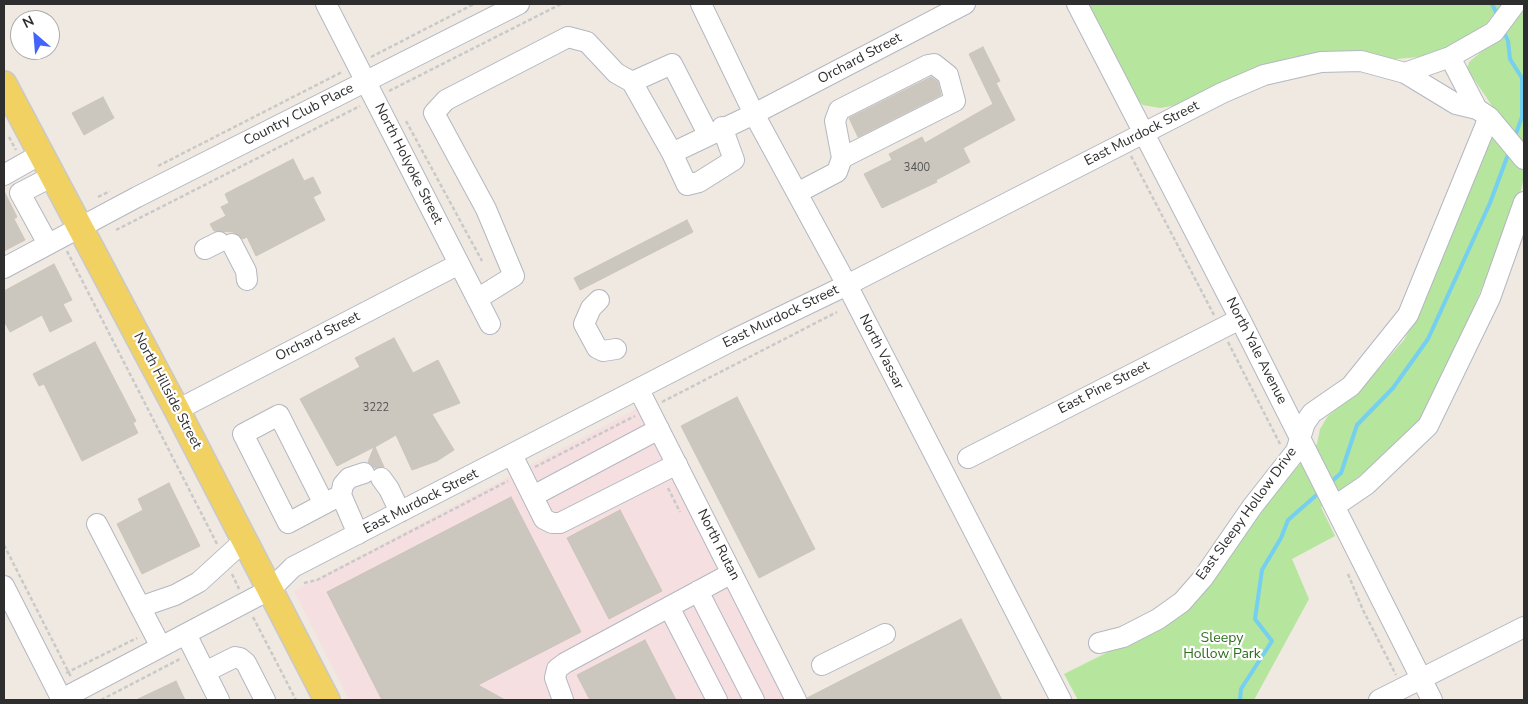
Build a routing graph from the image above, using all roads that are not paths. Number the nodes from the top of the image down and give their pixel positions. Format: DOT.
graph roads {
  1 [pos="326,4"];
  2 [pos="516,4"];
  3 [pos="701,4"];
  4 [pos="965,4"];
  5 [pos="1077,4"];
  6 [pos="1513,6"];
  7 [pos="1450,57"];
  8 [pos="1406,73"];
  9 [pos="632,82"];
  10 [pos="377,87"];
  11 [pos="6,96"];
  12 [pos="1483,113"];
  13 [pos="754,114"];
  14 [pos="715,131"];
  15 [pos="1143,134"];
  16 [pos="672,153"];
  17 [pos="1521,155"];
  18 [pos="842,158"];
  19 [pos="32,159"];
  20 [pos="4,175"];
  21 [pos="53,176"];
  22 [pos="797,193"];
  23 [pos="1524,202"];
  24 [pos="63,236"];
  25 [pos="219,245"];
  26 [pos="459,264"];
  27 [pos="4,268"];
  28 [pos="247,280"];
  29 [pos="847,285"];
  30 [pos="477,299"];
  31 [pos="599,300"];
  32 [pos="1240,319"];
  33 [pos="490,324"];
  34 [pos="616,349"];
  35 [pos="639,390"];
  36 [pos="178,410"];
  37 [pos="659,430"];
  38 [pos="1299,436"];
  39 [pos="512,455"];
  40 [pos="968,458"];
  41 [pos="676,464"];
  42 [pos="533,496"];
  43 [pos="333,500"];
  44 [pos="1334,504"];
  45 [pos="400,512"];
  46 [pos="97,524"];
  47 [pos="358,534"];
  48 [pos="245,540"];
  49 [pos="732,573"];
  50 [pos="4,586"];
  51 [pos="271,589"];
  52 [pos="698,591"];
  53 [pos="140,607"];
  54 [pos="669,607"];
  55 [pos="1524,626"];
  56 [pos="885,634"];
  57 [pos="1099,642"];
  58 [pos="190,643"];
  59 [pos="161,647"];
  60 [pos="822,665"];
  61 [pos="205,672"];
  62 [pos="1422,679"];
  63 [pos="66,698"];
  64 [pos="219,700"];
  65 [pos="265,700"];
  66 [pos="327,700"];
  67 [pos="563,700"];
  68 [pos="717,700"];
  69 [pos="754,700"];
  70 [pos="796,700"];
  71 [pos="1061,700"];
  72 [pos="1379,700"];
  73 [pos="1432,700"];
  1 -- 10 [label="street, North Holyoke Street"];
  2 -- 10 [label="street, Country Club Place"];
  3 -- 13 [label="street, North Vassar"];
  4 -- 13 [label="street, Orchard Street"];
  5 -- 15 [label="street, North Yale Avenue"];
  6 -- 7 [label="street"];
  7 -- 8 [label="street"];
  7 -- 12 [label="street"];
  8 -- 12 [label="street, East Murdock Street"];
  8 -- 15 [label="street, East Murdock Street"];
  9 -- 14 [label="street"];
  9 -- 16 [label="street"];
  9 -- 30 [label="street"];
  10 -- 24 [label="street, Country Club Place"];
  10 -- 26 [label="street, North Holyoke Street"];
  11 -- 19 [label="main road, North Hillside Street"];
  12 -- 17 [label="street"];
  12 -- 38 [label="street, East Sleepy Hollow Drive"];
  13 -- 14 [label="street, Orchard Street"];
  13 -- 22 [label="street, North Vassar"];
  14 -- 16 [label="street, Orchard Street"];
  14 -- 16 [label="street"];
  15 -- 29 [label="street, East Murdock Street"];
  15 -- 32 [label="street, North Yale Avenue"];
  18 -- 18 [label="street"];
  18 -- 22 [label="street"];
  19 -- 20 [label="street"];
  19 -- 21 [label="main road, North Hillside Street"];
  21 -- 24 [label="main road, North Hillside Street"];
  21 -- 24 [label="street"];
  22 -- 29 [label="street, North Vassar"];
  23 -- 44 [label="street"];
  24 -- 27 [label="street, Country Club Place"];
  24 -- 36 [label="main road, North Hillside Street"];
  25 -- 28 [label="street"];
  26 -- 30 [label="street, North Holyoke Street"];
  26 -- 36 [label="street, Orchard Street"];
  29 -- 35 [label="street, East Murdock Street"];
  29 -- 71 [label="street, North Vassar"];
  30 -- 33 [label="street, North Holyoke Street"];
  31 -- 34 [label="street"];
  32 -- 38 [label="street, North Yale Avenue"];
  32 -- 40 [label="street, East Pine Street"];
  35 -- 37 [label="street, North Rutan"];
  35 -- 39 [label="street, East Murdock Street"];
  36 -- 48 [label="main road, North Hillside Street"];
  37 -- 41 [label="street, North Rutan"];
  37 -- 42 [label="street"];
  38 -- 44 [label="street, North Yale Avenue"];
  38 -- 57 [label="street, East Sleepy Hollow Drive"];
  39 -- 42 [label="street"];
  39 -- 45 [label="street, East Murdock Street"];
  41 -- 42 [label="street"];
  41 -- 49 [label="street, North Rutan"];
  43 -- 43 [label="street"];
  43 -- 45 [label="street"];
  43 -- 47 [label="street"];
  44 -- 62 [label="street, North Yale Avenue"];
  45 -- 47 [label="street, East Murdock Street"];
  46 -- 53 [label="street"];
  47 -- 51 [label="street, East Murdock Street"];
  48 -- 51 [label="main road, North Hillside Street"];
  48 -- 53 [label="street"];
  49 -- 52 [label="street"];
  49 -- 70 [label="street, North Rutan"];
  50 -- 63 [label="street"];
  51 -- 58 [label="street, East Murdock Street"];
  51 -- 66 [label="main road, North Hillside Street"];
  52 -- 54 [label="street"];
  52 -- 69 [label="street"];
  53 -- 59 [label="street"];
  54 -- 67 [label="street"];
  54 -- 68 [label="street"];
  55 -- 62 [label="street"];
  56 -- 60 [label="street"];
  58 -- 59 [label="street, East Murdock Street"];
  58 -- 61 [label="street"];
  59 -- 63 [label="street, East Murdock Street"];
  61 -- 64 [label="street"];
  61 -- 65 [label="street"];
  62 -- 72 [label="street"];
  62 -- 73 [label="street, North Yale Avenue"];
}
